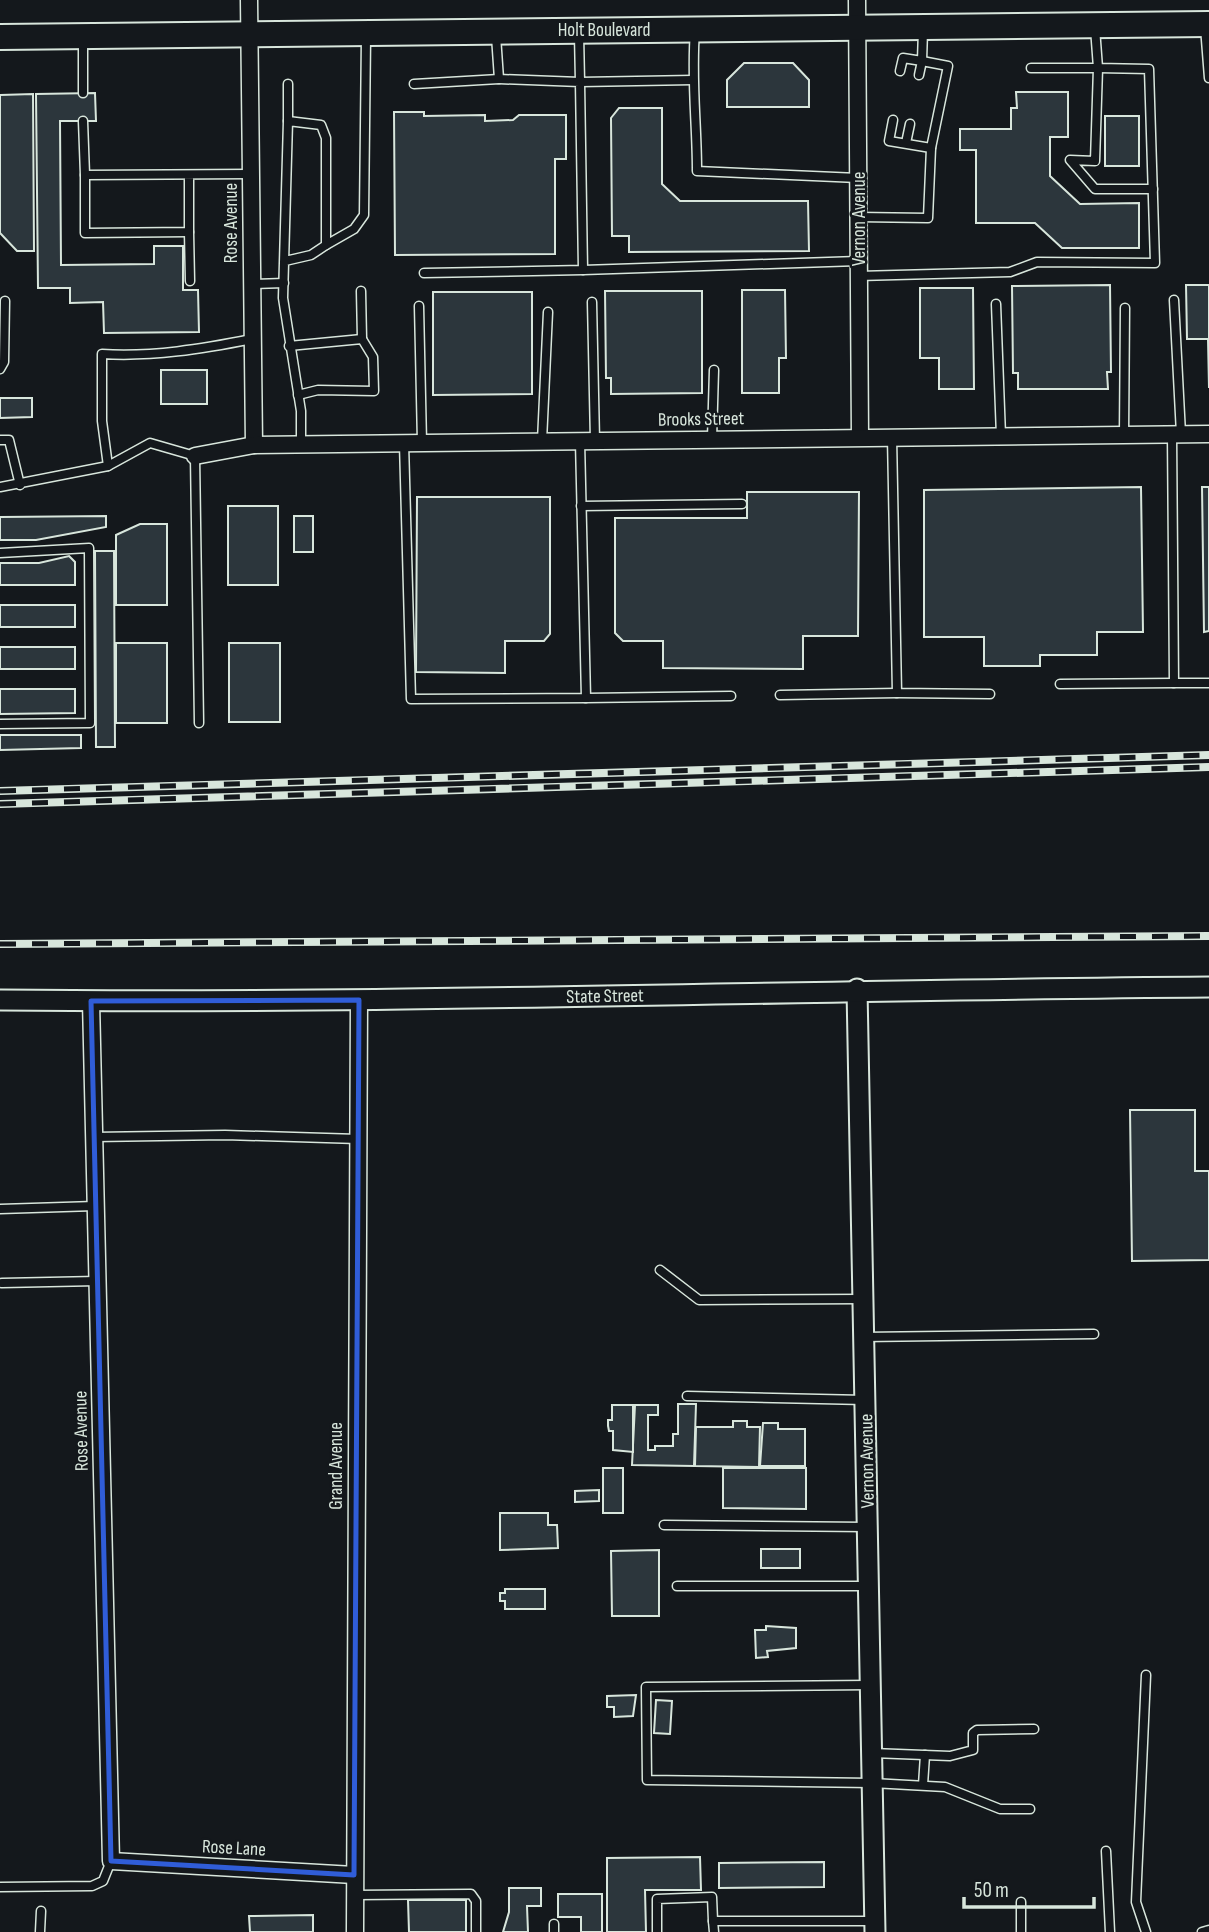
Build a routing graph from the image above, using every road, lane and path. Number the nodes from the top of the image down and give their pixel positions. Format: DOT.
graph roads {
  1 [pos="249,0"];
  2 [pos="857,0"];
  3 [pos="1207,24"];
  4 [pos="1095,25"];
  5 [pos="857,27"];
  6 [pos="923,27"];
  7 [pos="579,29"];
  8 [pos="695,29"];
  9 [pos="496,30"];
  10 [pos="366,32"];
  11 [pos="250,33"];
  12 [pos="83,36"];
  13 [pos="0,37"];
  14 [pos="922,61"];
  15 [pos="1031,68"];
  16 [pos="1098,68"];
  17 [pos="900,71"];
  18 [pos="919,75"];
  19 [pos="1209,78"];
  20 [pos="499,79"];
  21 [pos="693,80"];
  22 [pos="580,82"];
  23 [pos="288,84"];
  24 [pos="414,84"];
  25 [pos="83,93"];
  26 [pos="892,120"];
  27 [pos="83,121"];
  28 [pos="288,121"];
  29 [pos="910,124"];
  30 [pos="906,143"];
  31 [pos="931,148"];
  32 [pos="251,174"];
  33 [pos="85,175"];
  34 [pos="189,175"];
  35 [pos="858,178"];
  36 [pos="1153,189"];
  37 [pos="858,217"];
  38 [pos="189,232"];
  39 [pos="326,245"];
  40 [pos="285,261"];
  41 [pos="859,268"];
  42 [pos="583,270"];
  43 [pos="424,273"];
  44 [pos="190,281"];
  45 [pos="284,283"];
  46 [pos="252,284"];
  47 [pos="361,291"];
  48 [pos="1174,300"];
  49 [pos="5,301"];
  50 [pos="592,302"];
  51 [pos="996,304"];
  52 [pos="419,306"];
  53 [pos="1125,308"];
  54 [pos="548,312"];
  55 [pos="362,338"];
  56 [pos="252,339"];
  57 [pos="289,346"];
  58 [pos="0,369"];
  59 [pos="714,370"];
  60 [pos="298,395"];
  61 [pos="1176,434"];
  62 [pos="1209,434"];
  63 [pos="1124,435"];
  64 [pos="1001,436"];
  65 [pos="860,437"];
  66 [pos="892,437"];
  67 [pos="712,439"];
  68 [pos="0,440"];
  69 [pos="542,441"];
  70 [pos="587,441"];
  71 [pos="404,443"];
  72 [pos="422,443"];
  73 [pos="301,444"];
  74 [pos="254,445"];
  75 [pos="195,456"];
  76 [pos="108,466"];
  77 [pos="20,485"];
  78 [pos="0,487"];
  79 [pos="743,504"];
  80 [pos="581,506"];
  81 [pos="0,553"];
  82 [pos="1174,683"];
  83 [pos="1209,683"];
  84 [pos="1060,684"];
  85 [pos="897,693"];
  86 [pos="990,694"];
  87 [pos="780,695"];
  88 [pos="731,696"];
  89 [pos="586,698"];
  90 [pos="199,723"];
  91 [pos="0,724"];
  92 [pos="1209,987"];
  93 [pos="857,989"];
  94 [pos="0,1000"];
  95 [pos="359,1000"];
  96 [pos="91,1001"];
  97 [pos="94,1137"];
  98 [pos="358,1139"];
  99 [pos="96,1206"];
  100 [pos="0,1209"];
  101 [pos="660,1270"];
  102 [pos="97,1281"];
  103 [pos="2,1283"];
  104 [pos="863,1299"];
  105 [pos="1094,1334"];
  106 [pos="863,1337"];
  107 [pos="687,1396"];
  108 [pos="865,1400"];
  109 [pos="664,1525"];
  110 [pos="867,1527"];
  111 [pos="677,1586"];
  112 [pos="868,1586"];
  113 [pos="1146,1675"];
  114 [pos="870,1685"];
  115 [pos="1034,1729"];
  116 [pos="872,1753"];
  117 [pos="925,1755"];
  118 [pos="872,1783"];
  119 [pos="923,1786"];
  120 [pos="1030,1809"];
  121 [pos="1106,1851"];
  122 [pos="111,1861"];
  123 [pos="354,1875"];
  124 [pos="0,1887"];
  125 [pos="355,1895"];
  126 [pos="1021,1902"];
  127 [pos="41,1911"];
  128 [pos="713,1921"];
  129 [pos="844,1921"];
  130 [pos="875,1927"];
  131 [pos="1209,1930"];
  132 [pos="40,1932"];
  133 [pos="355,1932"];
  134 [pos="476,1932"];
  135 [pos="657,1932"];
  136 [pos="714,1932"];
  137 [pos="844,1932"];
  138 [pos="1021,1932"];
  139 [pos="1110,1932"];
  140 [pos="1146,1932"];
  141 [pos="1202,1932"];
  1 -- 11 [label="street, Rose Avenue"];
  2 -- 5 [label="street, Vernon Avenue"];
  3 -- 4 [label="main road, Holt Boulevard"];
  3 -- 19 [label="lane"];
  4 -- 6 [label="main road, Holt Boulevard"];
  4 -- 16 [label="lane"];
  5 -- 6 [label="main road, Holt Boulevard"];
  5 -- 8 [label="main road, Holt Boulevard"];
  5 -- 35 [label="street, Vernon Avenue"];
  6 -- 14 [label="lane"];
  7 -- 8 [label="main road, Holt Boulevard"];
  7 -- 9 [label="main road, Holt Boulevard"];
  7 -- 22 [label="lane"];
  8 -- 21 [label="lane"];
  9 -- 10 [label="main road, Holt Boulevard"];
  9 -- 20 [label="lane"];
  10 -- 11 [label="main road, Holt Boulevard"];
  10 -- 39 [label="lane"];
  11 -- 12 [label="main road, Holt Boulevard"];
  11 -- 32 [label="street, Rose Avenue"];
  12 -- 13 [label="main road, Holt Boulevard"];
  12 -- 25 [label="lane"];
  14 -- 17 [label="lane"];
  14 -- 18 [label="lane"];
  14 -- 31 [label="lane"];
  15 -- 16 [label="lane"];
  16 -- 36 [label="lane"];
  16 -- 36 [label="lane"];
  20 -- 22 [label="lane"];
  20 -- 24 [label="lane"];
  21 -- 22 [label="lane"];
  21 -- 35 [label="lane"];
  22 -- 42 [label="lane"];
  23 -- 28 [label="lane"];
  26 -- 30 [label="lane"];
  27 -- 33 [label="lane"];
  28 -- 39 [label="lane"];
  28 -- 40 [label="lane"];
  29 -- 30 [label="lane"];
  30 -- 31 [label="lane"];
  31 -- 37 [label="lane"];
  32 -- 34 [label="lane"];
  32 -- 46 [label="street, Rose Avenue"];
  33 -- 34 [label="lane"];
  33 -- 38 [label="lane"];
  34 -- 38 [label="lane"];
  35 -- 37 [label="street, Vernon Avenue"];
  36 -- 41 [label="lane"];
  37 -- 41 [label="street, Vernon Avenue"];
  38 -- 44 [label="lane"];
  39 -- 40 [label="lane"];
  40 -- 45 [label="lane"];
  41 -- 42 [label="lane"];
  41 -- 65 [label="street, Vernon Avenue"];
  42 -- 43 [label="lane"];
  45 -- 46 [label="lane"];
  45 -- 57 [label="lane"];
  46 -- 56 [label="street, Rose Avenue"];
  47 -- 55 [label="lane"];
  48 -- 61 [label="lane"];
  49 -- 58 [label="lane"];
  50 -- 70 [label="lane"];
  51 -- 64 [label="lane"];
  52 -- 72 [label="lane"];
  53 -- 63 [label="lane"];
  54 -- 69 [label="lane"];
  55 -- 57 [label="lane"];
  55 -- 60 [label="lane"];
  56 -- 74 [label="street, Rose Avenue"];
  56 -- 76 [label="lane"];
  57 -- 60 [label="lane"];
  59 -- 67 [label="lane"];
  60 -- 73 [label="lane"];
  61 -- 62 [label="street, Brooks Street"];
  61 -- 63 [label="street, Brooks Street"];
  61 -- 82 [label="lane"];
  63 -- 64 [label="street, Brooks Street"];
  64 -- 66 [label="street, Brooks Street"];
  65 -- 66 [label="street, Brooks Street"];
  65 -- 67 [label="street, Brooks Street"];
  66 -- 85 [label="lane"];
  67 -- 70 [label="street, Brooks Street"];
  68 -- 77 [label="lane"];
  69 -- 70 [label="street, Brooks Street"];
  69 -- 72 [label="street, Brooks Street"];
  70 -- 80 [label="lane"];
  71 -- 72 [label="street, Brooks Street"];
  71 -- 73 [label="street, Brooks Street"];
  71 -- 89 [label="lane"];
  73 -- 74 [label="street, Brooks Street"];
  74 -- 75 [label="street, Brooks Street"];
  75 -- 76 [label="lane"];
  75 -- 90 [label="lane"];
  76 -- 77 [label="lane"];
  77 -- 78 [label="lane"];
  79 -- 80 [label="lane"];
  80 -- 89 [label="lane"];
  81 -- 91 [label="lane"];
  82 -- 83 [label="lane"];
  82 -- 84 [label="lane"];
  85 -- 86 [label="lane"];
  85 -- 87 [label="lane"];
  88 -- 89 [label="lane"];
  92 -- 93 [label="street, State Street"];
  93 -- 95 [label="street, State Street"];
  93 -- 104 [label="street, Vernon Avenue"];
  94 -- 96 [label="street, State Street"];
  95 -- 96 [label="street, State Street"];
  95 -- 98 [label="street, Grand Avenue"];
  96 -- 97 [label="street, Rose Avenue"];
  97 -- 98 [label="lane"];
  97 -- 99 [label="street, Rose Avenue"];
  98 -- 123 [label="street, Grand Avenue"];
  99 -- 100 [label="lane"];
  99 -- 102 [label="street, Rose Avenue"];
  101 -- 104 [label="lane"];
  102 -- 103 [label="lane"];
  102 -- 122 [label="street, Rose Avenue"];
  104 -- 106 [label="street, Vernon Avenue"];
  105 -- 106 [label="lane"];
  106 -- 108 [label="street, Vernon Avenue"];
  107 -- 108 [label="lane"];
  108 -- 110 [label="street, Vernon Avenue"];
  109 -- 110 [label="lane"];
  110 -- 112 [label="street, Vernon Avenue"];
  111 -- 112 [label="lane"];
  112 -- 114 [label="street, Vernon Avenue"];
  113 -- 140 [label="lane"];
  114 -- 116 [label="street, Vernon Avenue"];
  114 -- 118 [label="lane"];
  115 -- 117 [label="lane"];
  116 -- 117 [label="lane"];
  116 -- 118 [label="street, Vernon Avenue"];
  117 -- 119 [label="lane"];
  118 -- 119 [label="lane"];
  118 -- 130 [label="street, Vernon Avenue"];
  119 -- 120 [label="lane"];
  121 -- 139 [label="lane"];
  122 -- 123 [label="street, Rose Lane"];
  122 -- 124 [label="lane"];
  123 -- 125 [label="street, Grand Avenue"];
  125 -- 133 [label="street, Grand Avenue"];
  125 -- 134 [label="lane"];
  126 -- 138 [label="lane"];
  127 -- 132 [label="lane"];
  128 -- 129 [label="lane"];
  128 -- 135 [label="lane"];
  128 -- 136 [label="lane"];
  129 -- 130 [label="lane"];
  129 -- 137 [label="lane"];
  131 -- 141 [label="lane"];
}
